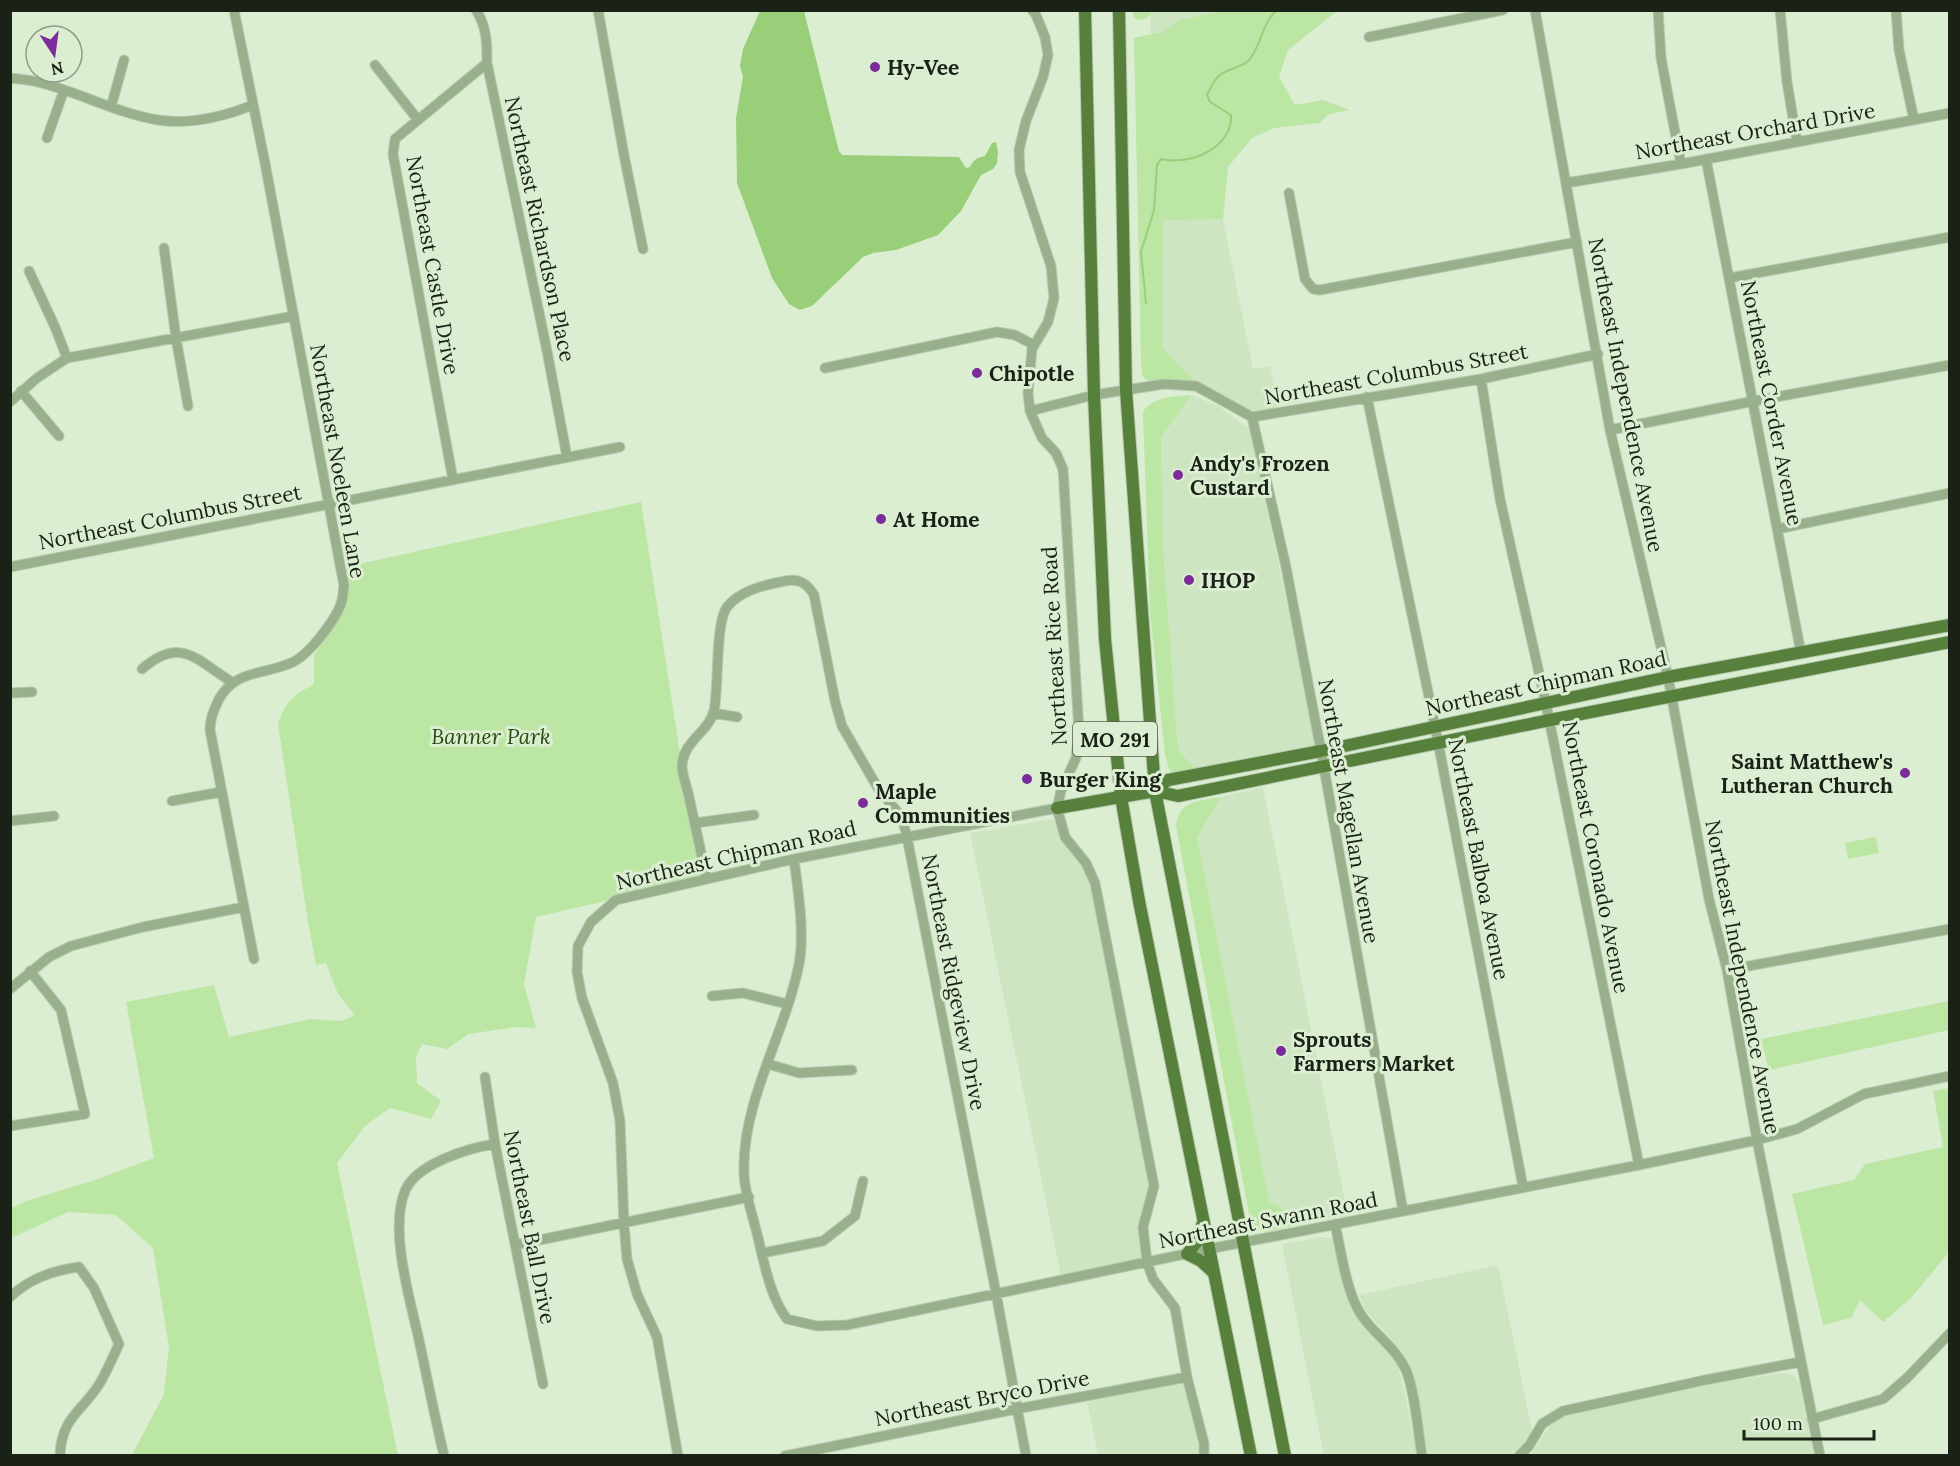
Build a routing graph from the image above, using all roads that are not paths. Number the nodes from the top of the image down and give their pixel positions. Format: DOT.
graph roads {
  1 [pos="234,10"];
  2 [pos="476,10"];
  3 [pos="598,10"];
  4 [pos="1032,10"];
  5 [pos="1085,10"];
  6 [pos="1119,10"];
  7 [pos="1503,10"];
  8 [pos="1535,10"];
  9 [pos="1658,10"];
  10 [pos="1780,10"];
  11 [pos="1896,10"];
  12 [pos="1369,37"];
  13 [pos="124,60"];
  14 [pos="487,63"];
  15 [pos="375,65"];
  16 [pos="10,78"];
  17 [pos="64,90"];
  18 [pos="253,105"];
  19 [pos="111,107"];
  20 [pos="1950,113"];
  21 [pos="418,120"];
  22 [pos="1914,120"];
  23 [pos="47,138"];
  24 [pos="1797,142"];
  25 [pos="1706,159"];
  26 [pos="1681,164"];
  27 [pos="1566,183"];
  28 [pos="1289,193"];
  29 [pos="1950,237"];
  30 [pos="1577,242"];
  31 [pos="164,248"];
  32 [pos="644,249"];
  33 [pos="29,271"];
  34 [pos="1730,278"];
  35 [pos="294,316"];
  36 [pos="176,338"];
  37 [pos="1034,345"];
  38 [pos="1598,354"];
  39 [pos="67,358"];
  40 [pos="1950,364"];
  41 [pos="825,368"];
  42 [pos="1481,379"];
  43 [pos="1126,390"];
  44 [pos="21,391"];
  45 [pos="1095,395"];
  46 [pos="1367,397"];
  47 [pos="1754,401"];
  48 [pos="10,402"];
  49 [pos="188,406"];
  50 [pos="1030,411"];
  51 [pos="1252,417"];
  52 [pos="1610,430"];
  53 [pos="59,436"];
  54 [pos="620,447"];
  55 [pos="567,457"];
  56 [pos="453,480"];
  57 [pos="1950,493"];
  58 [pos="327,504"];
  59 [pos="1777,529"];
  60 [pos="10,567"];
  61 [pos="1950,625"];
  62 [pos="1916,631"];
  63 [pos="1950,642"];
  64 [pos="1801,654"];
  65 [pos="142,669"];
  66 [pos="1806,669"];
  67 [pos="1668,677"];
  68 [pos="232,682"];
  69 [pos="32,692"];
  70 [pos="10,693"];
  71 [pos="1672,697"];
  72 [pos="1546,704"];
  73 [pos="713,713"];
  74 [pos="737,717"];
  75 [pos="1550,720"];
  76 [pos="1435,726"];
  77 [pos="1438,742"];
  78 [pos="1321,750"];
  79 [pos="1247,765"];
  80 [pos="1323,766"];
  81 [pos="1252,781"];
  82 [pos="1155,791"];
  83 [pos="221,792"];
  84 [pos="1121,797"];
  85 [pos="172,801"];
  86 [pos="1057,808"];
  87 [pos="754,815"];
  88 [pos="54,816"];
  89 [pos="10,821"];
  90 [pos="695,824"];
  91 [pos="907,837"];
  92 [pos="794,859"];
  93 [pos="706,878"];
  94 [pos="244,908"];
  95 [pos="1950,929"];
  96 [pos="254,958"];
  97 [pos="1726,970"];
  98 [pos="30,971"];
  99 [pos="10,989"];
  100 [pos="712,996"];
  101 [pos="787,1004"];
  102 [pos="768,1064"];
  103 [pos="852,1070"];
  104 [pos="1950,1076"];
  105 [pos="485,1077"];
  106 [pos="10,1126"];
  107 [pos="1757,1140"];
  108 [pos="495,1144"];
  109 [pos="1639,1165"];
  110 [pos="863,1181"];
  111 [pos="1523,1187"];
  112 [pos="749,1197"];
  113 [pos="1403,1211"];
  114 [pos="1203,1218"];
  115 [pos="624,1224"];
  116 [pos="1335,1224"];
  117 [pos="1243,1242"];
  118 [pos="514,1245"];
  119 [pos="1209,1249"];
  120 [pos="762,1253"];
  121 [pos="1187,1254"];
  122 [pos="1147,1262"];
  123 [pos="1214,1273"];
  124 [pos="996,1293"];
  125 [pos="10,1297"];
  126 [pos="1950,1333"];
  127 [pos="1800,1362"];
  128 [pos="1187,1377"];
  129 [pos="543,1384"];
  130 [pos="1016,1409"];
  131 [pos="1812,1419"];
  132 [pos="60,1455"];
  133 [pos="444,1455"];
  134 [pos="678,1455"];
  135 [pos="785,1455"];
  136 [pos="1026,1455"];
  137 [pos="1204,1455"];
  138 [pos="1251,1455"];
  139 [pos="1285,1455"];
  140 [pos="1422,1455"];
  141 [pos="1520,1455"];
  142 [pos="1820,1455"];
  1 -- 18 [label="street, Northeast Noeleen Lane"];
  2 -- 14 [label="street, Northeast Richardson Place"];
  3 -- 32 [label="street"];
  4 -- 37 [label="street, Northeast Rice Road"];
  5 -- 45 [label="main road, MO 291"];
  6 -- 43 [label="main road, MO 291"];
  7 -- 12 [label="street"];
  8 -- 27 [label="street, Northeast Independence Avenue"];
  9 -- 26 [label="street"];
  10 -- 24 [label="street"];
  11 -- 22 [label="street"];
  13 -- 19 [label="street"];
  14 -- 21 [label="street, Northeast Castle Drive"];
  14 -- 55 [label="street, Northeast Richardson Place"];
  15 -- 21 [label="street"];
  16 -- 17 [label="street"];
  17 -- 19 [label="street"];
  17 -- 23 [label="street"];
  18 -- 19 [label="street"];
  18 -- 35 [label="street, Northeast Noeleen Lane"];
  20 -- 22 [label="street, Northeast Orchard Drive"];
  21 -- 56 [label="street, Northeast Castle Drive"];
  22 -- 24 [label="street, Northeast Orchard Drive"];
  24 -- 25 [label="street, Northeast Orchard Drive"];
  25 -- 26 [label="street, Northeast Orchard Drive"];
  25 -- 34 [label="street, Northeast Corder Avenue"];
  26 -- 27 [label="street, Northeast Orchard Drive"];
  27 -- 30 [label="street, Northeast Independence Avenue"];
  28 -- 30 [label="street"];
  29 -- 34 [label="street"];
  30 -- 38 [label="street, Northeast Independence Avenue"];
  31 -- 36 [label="street"];
  33 -- 39 [label="street"];
  34 -- 47 [label="street, Northeast Corder Avenue"];
  35 -- 36 [label="street"];
  35 -- 58 [label="street, Northeast Noeleen Lane"];
  36 -- 39 [label="street"];
  36 -- 49 [label="street"];
  37 -- 41 [label="street"];
  37 -- 50 [label="street, Northeast Rice Road"];
  38 -- 42 [label="street, Northeast Columbus Street"];
  38 -- 52 [label="street, Northeast Independence Avenue"];
  39 -- 44 [label="street"];
  40 -- 47 [label="street"];
  42 -- 46 [label="street, Northeast Columbus Street"];
  42 -- 72 [label="street, Northeast Coronado Avenue"];
  43 -- 45 [label="street, Northeast Columbus Street"];
  43 -- 51 [label="street, Northeast Columbus Street"];
  43 -- 82 [label="main road, MO 291"];
  44 -- 48 [label="street"];
  44 -- 53 [label="street"];
  45 -- 50 [label="street, Northeast Columbus Street"];
  45 -- 84 [label="main road, MO 291"];
  46 -- 51 [label="street, Northeast Columbus Street"];
  46 -- 76 [label="street, Northeast Balboa Avenue"];
  47 -- 52 [label="street"];
  47 -- 59 [label="street, Northeast Corder Avenue"];
  50 -- 86 [label="street, Northeast Rice Road"];
  51 -- 78 [label="street, Northeast Magellan Avenue"];
  52 -- 67 [label="street, Northeast Independence Avenue"];
  54 -- 55 [label="street, Northeast Columbus Street"];
  55 -- 56 [label="street, Northeast Columbus Street"];
  56 -- 58 [label="street, Northeast Columbus Street"];
  57 -- 59 [label="street"];
  58 -- 60 [label="street, Northeast Columbus Street"];
  58 -- 68 [label="street, Northeast Noeleen Lane"];
  59 -- 64 [label="street, Northeast Corder Avenue"];
  61 -- 62 [label="main road, Northeast Chipman Road"];
  62 -- 64 [label="main road, Northeast Chipman Road"];
  62 -- 66 [label="main road"];
  63 -- 66 [label="main road, Northeast Chipman Road"];
  64 -- 67 [label="main road, Northeast Chipman Road"];
  65 -- 68 [label="street"];
  66 -- 71 [label="main road, Northeast Chipman Road"];
  67 -- 71 [label="street, Northeast Independence Avenue"];
  67 -- 72 [label="main road, Northeast Chipman Road"];
  68 -- 83 [label="street"];
  69 -- 70 [label="street"];
  71 -- 75 [label="main road, Northeast Chipman Road"];
  71 -- 97 [label="street, Northeast Independence Avenue"];
  72 -- 75 [label="street, Northeast Coronado Avenue"];
  72 -- 76 [label="main road, Northeast Chipman Road"];
  73 -- 74 [label="street"];
  73 -- 90 [label="street"];
  73 -- 91 [label="street, Northeast Ridgeview Drive"];
  75 -- 77 [label="main road, Northeast Chipman Road"];
  75 -- 109 [label="street, Northeast Coronado Avenue"];
  76 -- 77 [label="street, Northeast Balboa Avenue"];
  76 -- 78 [label="main road, Northeast Chipman Road"];
  77 -- 80 [label="main road, Northeast Chipman Road"];
  77 -- 111 [label="street, Northeast Balboa Avenue"];
  78 -- 79 [label="main road, Northeast Chipman Road"];
  78 -- 80 [label="street, Northeast Magellan Avenue"];
  79 -- 81 [label="main road"];
  79 -- 82 [label="main road, Northeast Chipman Road"];
  80 -- 81 [label="main road, Northeast Chipman Road"];
  80 -- 113 [label="street, Northeast Magellan Avenue"];
  81 -- 82 [label="main road, Northeast Chipman Road"];
  82 -- 84 [label="main road, Northeast Chipman Road"];
  82 -- 117 [label="main road, MO 291"];
  83 -- 85 [label="street"];
  83 -- 94 [label="street"];
  84 -- 86 [label="main road, Northeast Chipman Road"];
  84 -- 114 [label="main road, MO 291"];
  86 -- 91 [label="street, Northeast Chipman Road"];
  86 -- 122 [label="street"];
  87 -- 90 [label="street"];
  88 -- 89 [label="street"];
  90 -- 93 [label="street"];
  91 -- 92 [label="street, Northeast Chipman Road"];
  91 -- 124 [label="street, Northeast Ridgeview Drive"];
  92 -- 93 [label="street, Northeast Chipman Road"];
  92 -- 101 [label="street"];
  93 -- 115 [label="street, Northeast Chipman Road"];
  94 -- 96 [label="street"];
  94 -- 98 [label="street"];
  95 -- 97 [label="street"];
  97 -- 107 [label="street, Northeast Independence Avenue"];
  98 -- 99 [label="street"];
  98 -- 106 [label="street"];
  100 -- 101 [label="street"];
  101 -- 102 [label="street"];
  102 -- 103 [label="street"];
  102 -- 112 [label="street"];
  104 -- 107 [label="street, Northeast Swann Road"];
  105 -- 108 [label="street, Northeast Ball Drive"];
  107 -- 109 [label="street, Northeast Swann Road"];
  107 -- 127 [label="street, Northeast Independence Avenue"];
  108 -- 118 [label="street, Northeast Ball Drive"];
  108 -- 133 [label="street"];
  109 -- 111 [label="street, Northeast Swann Road"];
  110 -- 120 [label="street"];
  111 -- 113 [label="street, Northeast Swann Road"];
  112 -- 115 [label="street"];
  112 -- 120 [label="street"];
  113 -- 116 [label="street, Northeast Swann Road"];
  114 -- 119 [label="main road, MO 291"];
  114 -- 121 [label="main road"];
  115 -- 118 [label="street"];
  115 -- 134 [label="street"];
  116 -- 117 [label="street, Northeast Swann Road"];
  116 -- 140 [label="street"];
  117 -- 119 [label="street, Northeast Swann Road"];
  117 -- 139 [label="main road, MO 291"];
  118 -- 129 [label="street, Northeast Ball Drive"];
  119 -- 121 [label="street, Northeast Swann Road"];
  119 -- 123 [label="main road, MO 291"];
  120 -- 124 [label="street, Northeast Swann Road"];
  121 -- 122 [label="street, Northeast Swann Road"];
  121 -- 123 [label="main road"];
  122 -- 124 [label="street, Northeast Swann Road"];
  122 -- 128 [label="street"];
  123 -- 138 [label="main road, MO 291"];
  124 -- 130 [label="street, Northeast Ridgeview Drive"];
  125 -- 132 [label="street"];
  126 -- 131 [label="street"];
  127 -- 131 [label="street, Northeast Independence Avenue"];
  127 -- 141 [label="street"];
  128 -- 130 [label="street, Northeast Bryco Drive"];
  128 -- 137 [label="street"];
  130 -- 135 [label="street, Northeast Bryco Drive"];
  130 -- 136 [label="street, Northeast Ridgeview Drive"];
  131 -- 142 [label="street, Northeast Independence Avenue"];
}
